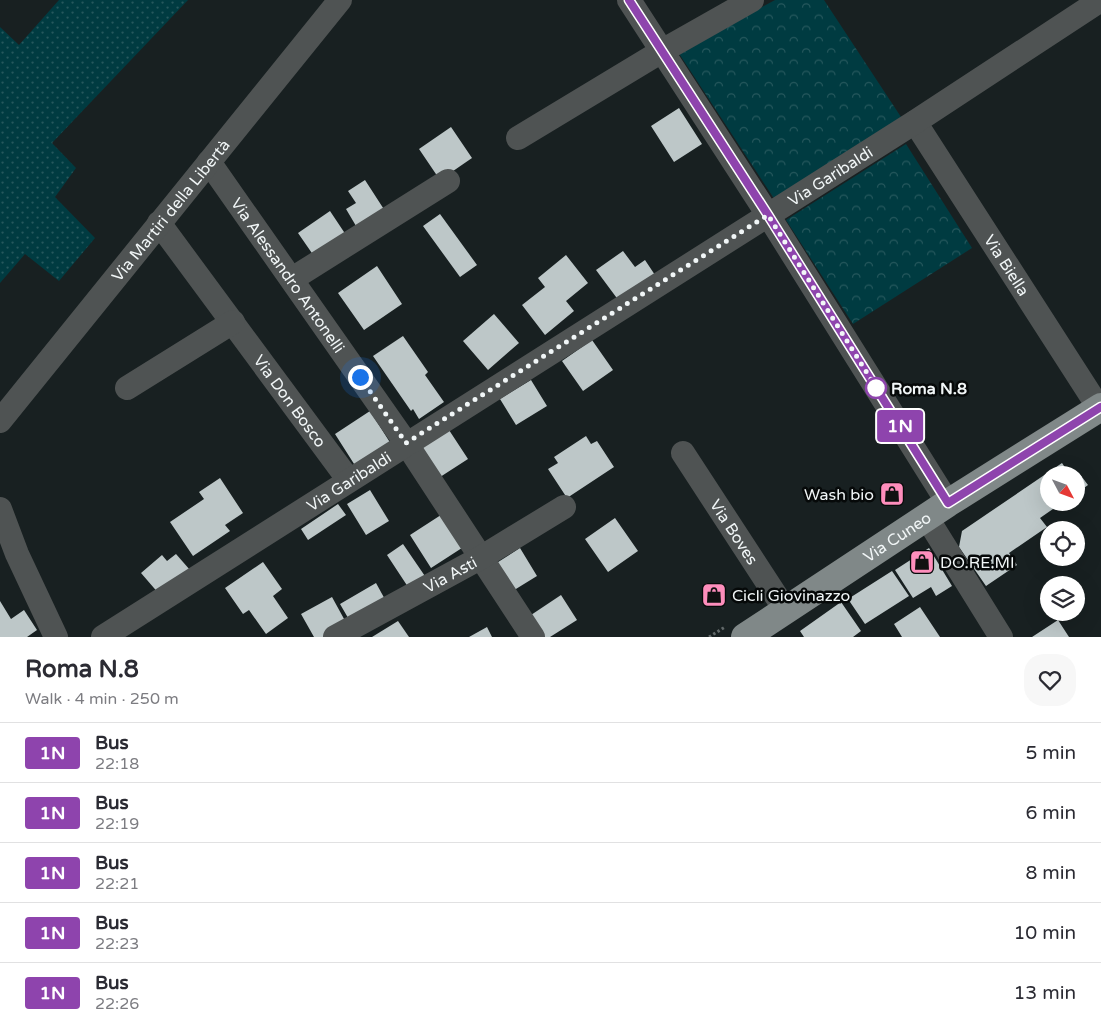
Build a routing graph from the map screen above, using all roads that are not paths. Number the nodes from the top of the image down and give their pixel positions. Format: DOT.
graph roads {
  1 [pos="340,0"];
  2 [pos="629,0"];
  3 [pos="752,0"];
  4 [pos="1101,0"];
  5 [pos="662,51"];
  6 [pos="915,122"];
  7 [pos="518,138"];
  8 [pos="209,162"];
  9 [pos="448,181"];
  10 [pos="768,215"];
  11 [pos="159,223"];
  12 [pos="292,279"];
  13 [pos="233,322"];
  14 [pos="127,388"];
  15 [pos="1100,407"];
  16 [pos="0,421"];
  17 [pos="406,443"];
  18 [pos="683,453"];
  19 [pos="348,479"];
  20 [pos="564,508"];
  21 [pos="0,509"];
  22 [pos="938,511"];
  23 [pos="482,556"];
  24 [pos="786,611"];
  25 [pos="48,634"];
  26 [pos="103,637"];
  27 [pos="335,637"];
  28 [pos="533,637"];
  29 [pos="745,637"];
  30 [pos="1001,637"];
  1 -- 8 [label="street, Via Martiri della Libertà"];
  2 -- 5 [label="street"];
  3 -- 5 [label="street"];
  4 -- 6 [label="street, Via Garibaldi"];
  5 -- 7 [label="street"];
  5 -- 10 [label="street"];
  6 -- 10 [label="street, Via Garibaldi"];
  6 -- 15 [label="street, Via Biella"];
  8 -- 11 [label="street, Via Martiri della Libertà"];
  8 -- 12 [label="street, Via Alessandro Antonelli"];
  9 -- 12 [label="street"];
  10 -- 17 [label="street, Via Garibaldi"];
  10 -- 22 [label="street"];
  11 -- 13 [label="street, Via Don Bosco"];
  11 -- 16 [label="street, Via Martiri della Libertà"];
  12 -- 17 [label="street, Via Alessandro Antonelli"];
  13 -- 14 [label="street"];
  13 -- 19 [label="street, Via Don Bosco"];
  15 -- 22 [label="main road, Via Cuneo"];
  17 -- 19 [label="street, Via Garibaldi"];
  17 -- 23 [label="street, Via Alessandro Antonelli"];
  18 -- 24 [label="street, Via Boves"];
  19 -- 26 [label="street, Via Garibaldi"];
  20 -- 23 [label="street, Via Asti"];
  21 -- 25 [label="street"];
  22 -- 24 [label="main road, Via Cuneo"];
  22 -- 30 [label="street"];
  23 -- 27 [label="street, Via Asti"];
  23 -- 28 [label="street, Via Alessandro Antonelli"];
  24 -- 29 [label="main road, Via Cuneo"];
}
